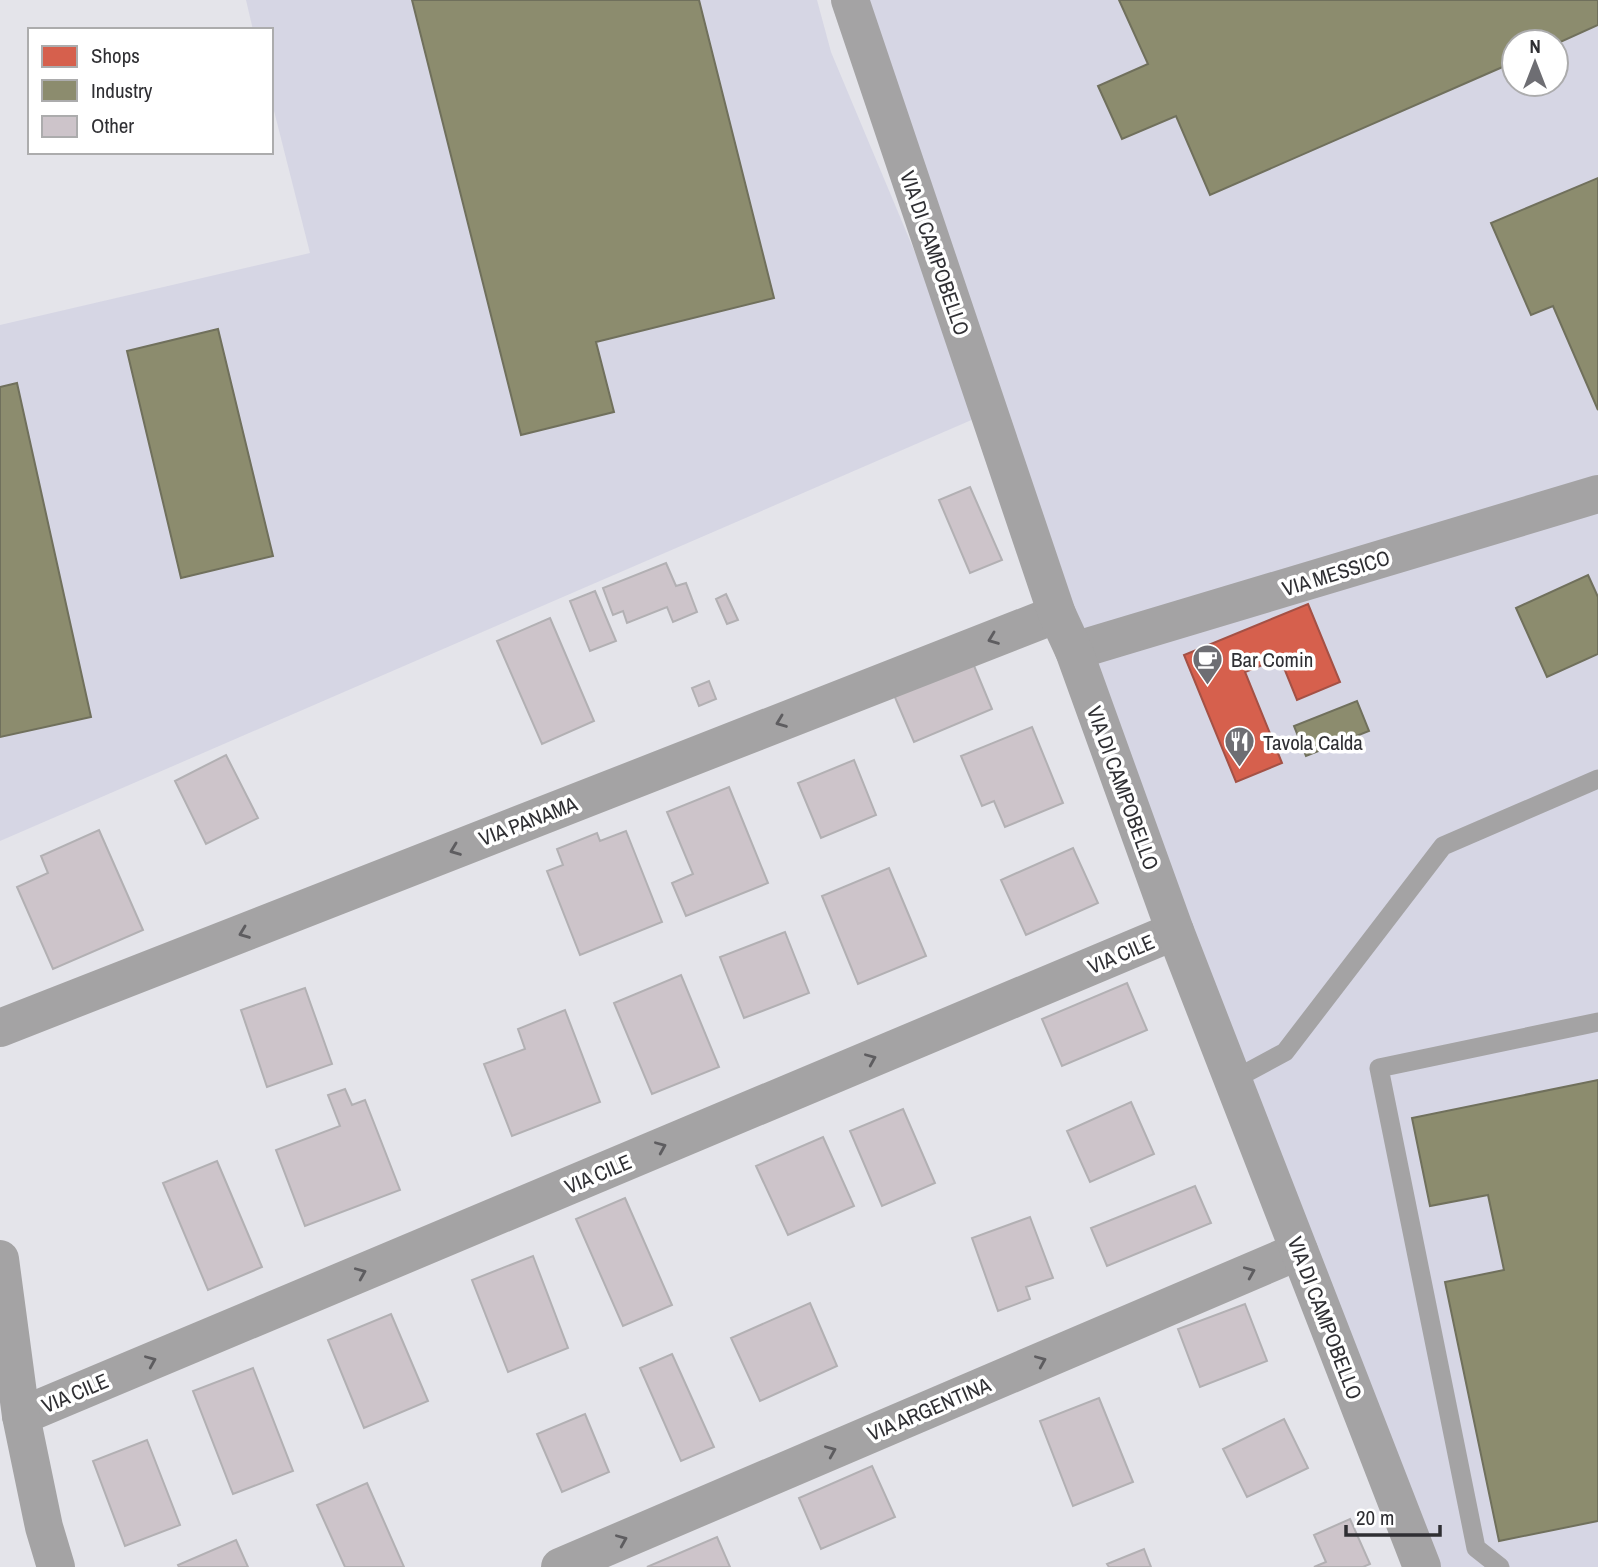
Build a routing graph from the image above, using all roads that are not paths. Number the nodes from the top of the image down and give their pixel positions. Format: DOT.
graph roads {
  1 [pos="850,0"];
  2 [pos="1598,494"];
  3 [pos="1057,614"];
  4 [pos="1073,651"];
  5 [pos="1598,779"];
  6 [pos="1175,931"];
  7 [pos="1598,1022"];
  8 [pos="0,1028"];
  9 [pos="1233,1080"];
  10 [pos="1299,1251"];
  11 [pos="0,1259"];
  12 [pos="21,1416"];
  13 [pos="56,1567"];
  14 [pos="560,1567"];
  15 [pos="1422,1567"];
  16 [pos="1500,1567"];
  1 -- 3 [label="street, VIA DI CAMPOBELLO"];
  2 -- 4 [label="street, VIA MESSICO"];
  3 -- 4 [label="street, VIA DI CAMPOBELLO"];
  3 -- 8 [label="street, VIA PANAMA, one-way"];
  4 -- 6 [label="street, VIA DI CAMPOBELLO"];
  5 -- 9 [label="lane"];
  6 -- 9 [label="street, VIA DI CAMPOBELLO"];
  12 -- 6 [label="street, VIA CILE, one-way"];
  7 -- 16 [label="lane"];
  9 -- 10 [label="street, VIA DI CAMPOBELLO"];
  14 -- 10 [label="street, VIA ARGENTINA, one-way"];
  10 -- 15 [label="street, VIA DI CAMPOBELLO"];
  11 -- 12 [label="street"];
  12 -- 13 [label="street"];
}
